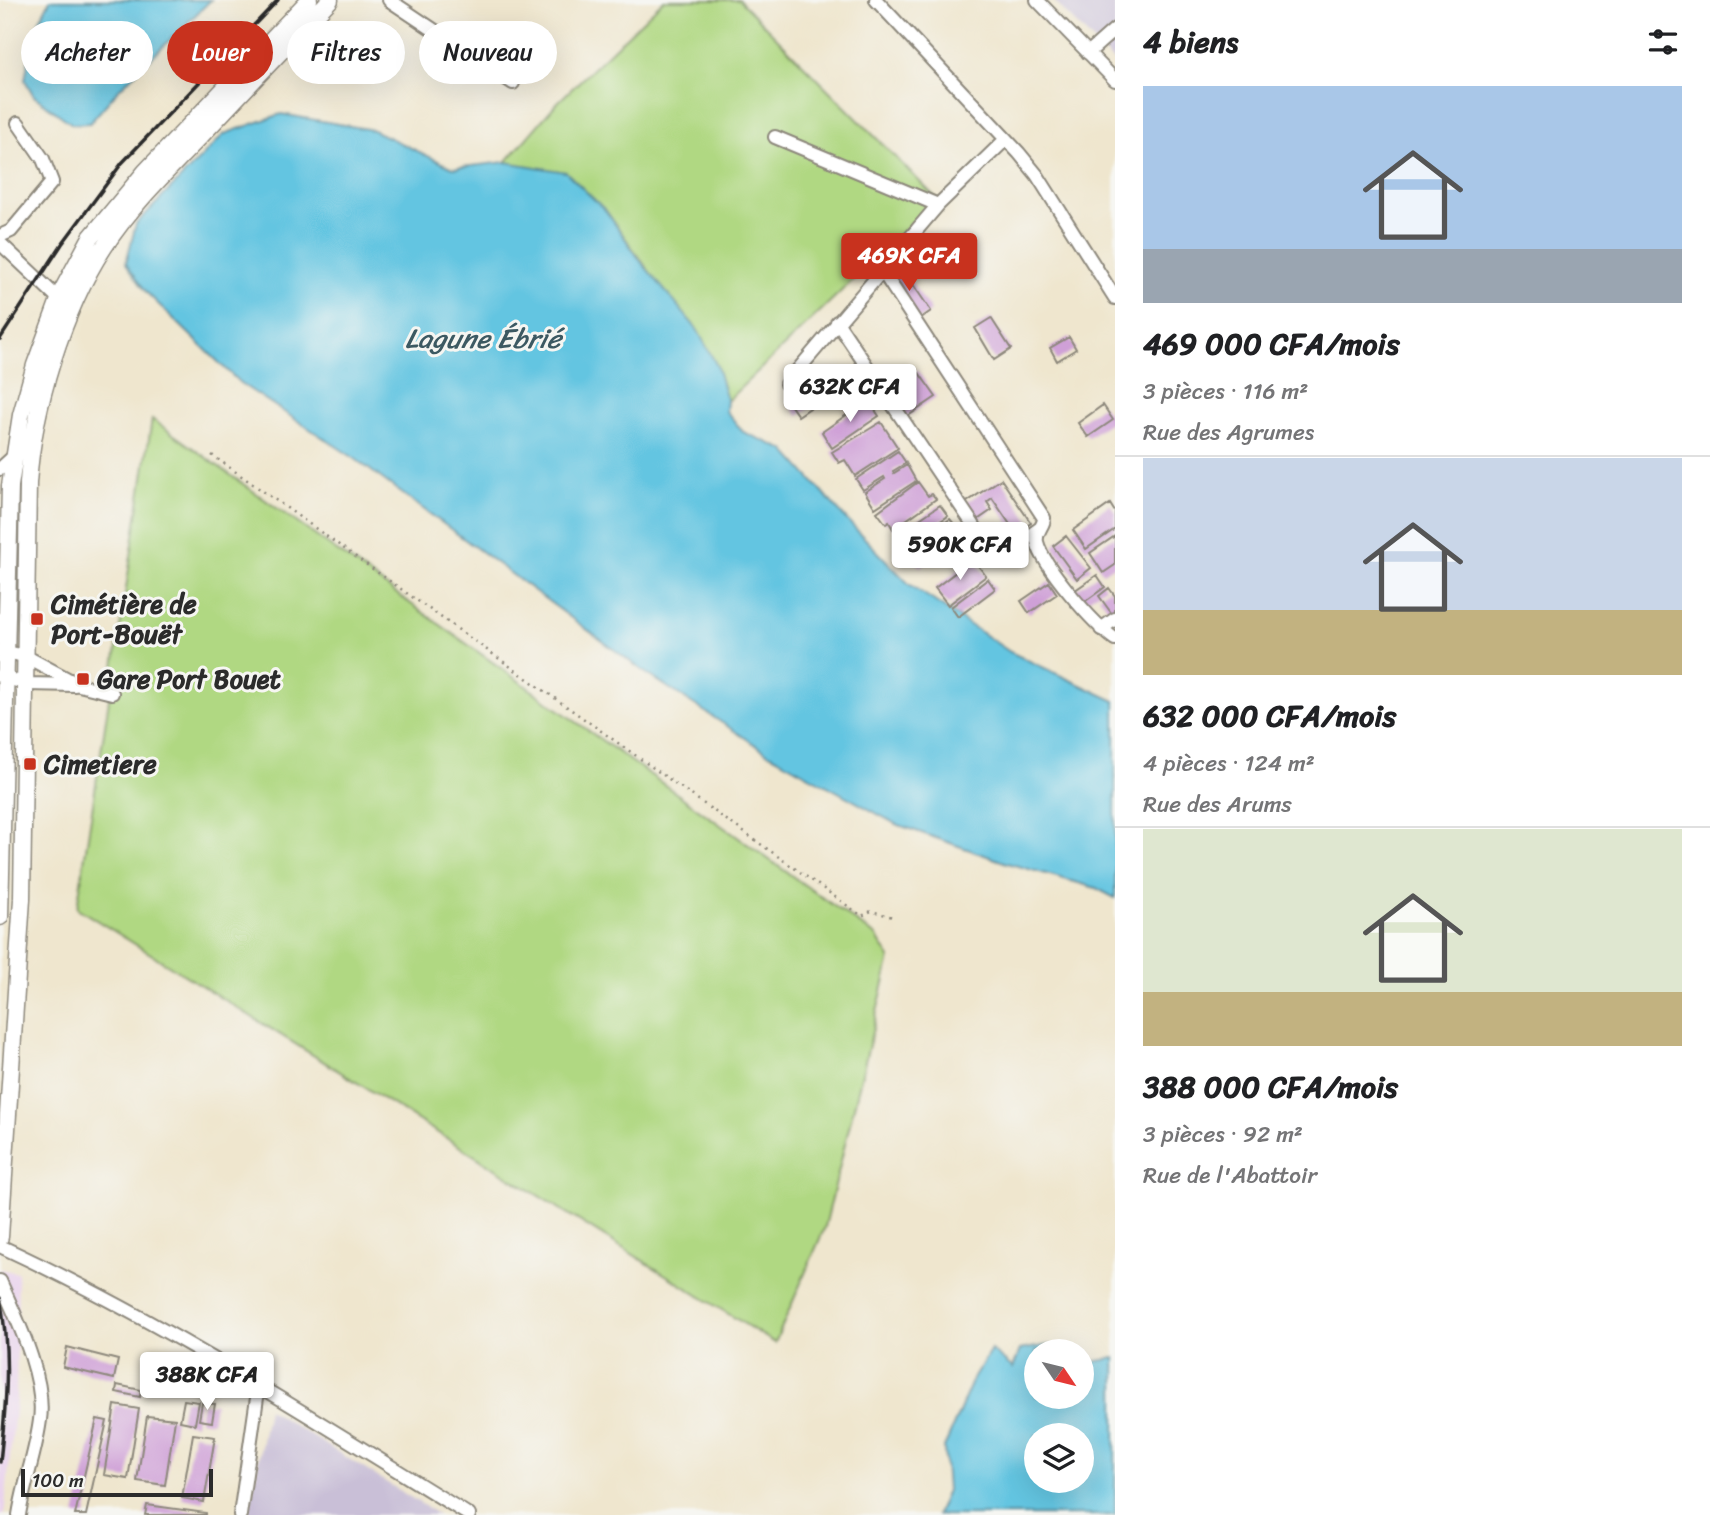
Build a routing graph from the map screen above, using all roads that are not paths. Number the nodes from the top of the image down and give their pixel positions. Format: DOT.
graph roads {
  1 [pos="309,0"];
  2 [pos="330,0"];
  3 [pos="389,0"];
  4 [pos="876,0"];
  5 [pos="1037,0"];
  6 [pos="420,21"];
  7 [pos="1115,29"];
  8 [pos="1088,53"];
  9 [pos="1115,80"];
  10 [pos="18,123"];
  11 [pos="775,137"];
  12 [pos="1006,139"];
  13 [pos="938,205"];
  14 [pos="0,236"];
  15 [pos="0,243"];
  16 [pos="881,269"];
  17 [pos="1115,298"];
  18 [pos="59,299"];
  19 [pos="837,322"];
  20 [pos="786,384"];
  21 [pos="13,457"];
  22 [pos="0,469"];
  23 [pos="1038,529"];
  24 [pos="4,546"];
  25 [pos="4,596"];
  26 [pos="1115,619"];
  27 [pos="1101,629"];
  28 [pos="1115,639"];
  29 [pos="4,651"];
  30 [pos="27,657"];
  31 [pos="4,677"];
  32 [pos="27,684"];
  33 [pos="79,685"];
  34 [pos="112,694"];
  35 [pos="0,917"];
  36 [pos="0,1237"];
  37 [pos="0,1246"];
  38 [pos="0,1281"];
  39 [pos="259,1384"];
  40 [pos="19,1515"];
  41 [pos="240,1515"];
  42 [pos="469,1515"];
  1 -- 18 [label="main road"];
  2 -- 30 [label="main road"];
  3 -- 6 [label="street"];
  4 -- 12 [label="street"];
  5 -- 8 [label="street"];
  7 -- 8 [label="street"];
  8 -- 9 [label="street"];
  10 -- 14 [label="street"];
  11 -- 13 [label="street"];
  12 -- 13 [label="street"];
  12 -- 17 [label="street"];
  13 -- 16 [label="street"];
  15 -- 18 [label="street"];
  16 -- 19 [label="street"];
  16 -- 23 [label="street"];
  18 -- 21 [label="main road"];
  19 -- 20 [label="street"];
  19 -- 23 [label="street"];
  21 -- 22 [label="street"];
  21 -- 24 [label="main road"];
  23 -- 27 [label="street"];
  24 -- 25 [label="main road"];
  25 -- 29 [label="main road"];
  26 -- 27 [label="street"];
  27 -- 28 [label="street"];
  29 -- 30 [label="street"];
  29 -- 31 [label="main road"];
  30 -- 32 [label="main road"];
  30 -- 33 [label="street"];
  31 -- 32 [label="street"];
  31 -- 35 [label="main road"];
  32 -- 33 [label="street"];
  32 -- 36 [label="main road"];
  33 -- 34 [label="street"];
  37 -- 39 [label="street"];
  38 -- 40 [label="street"];
  39 -- 41 [label="street"];
  39 -- 42 [label="street"];
}
